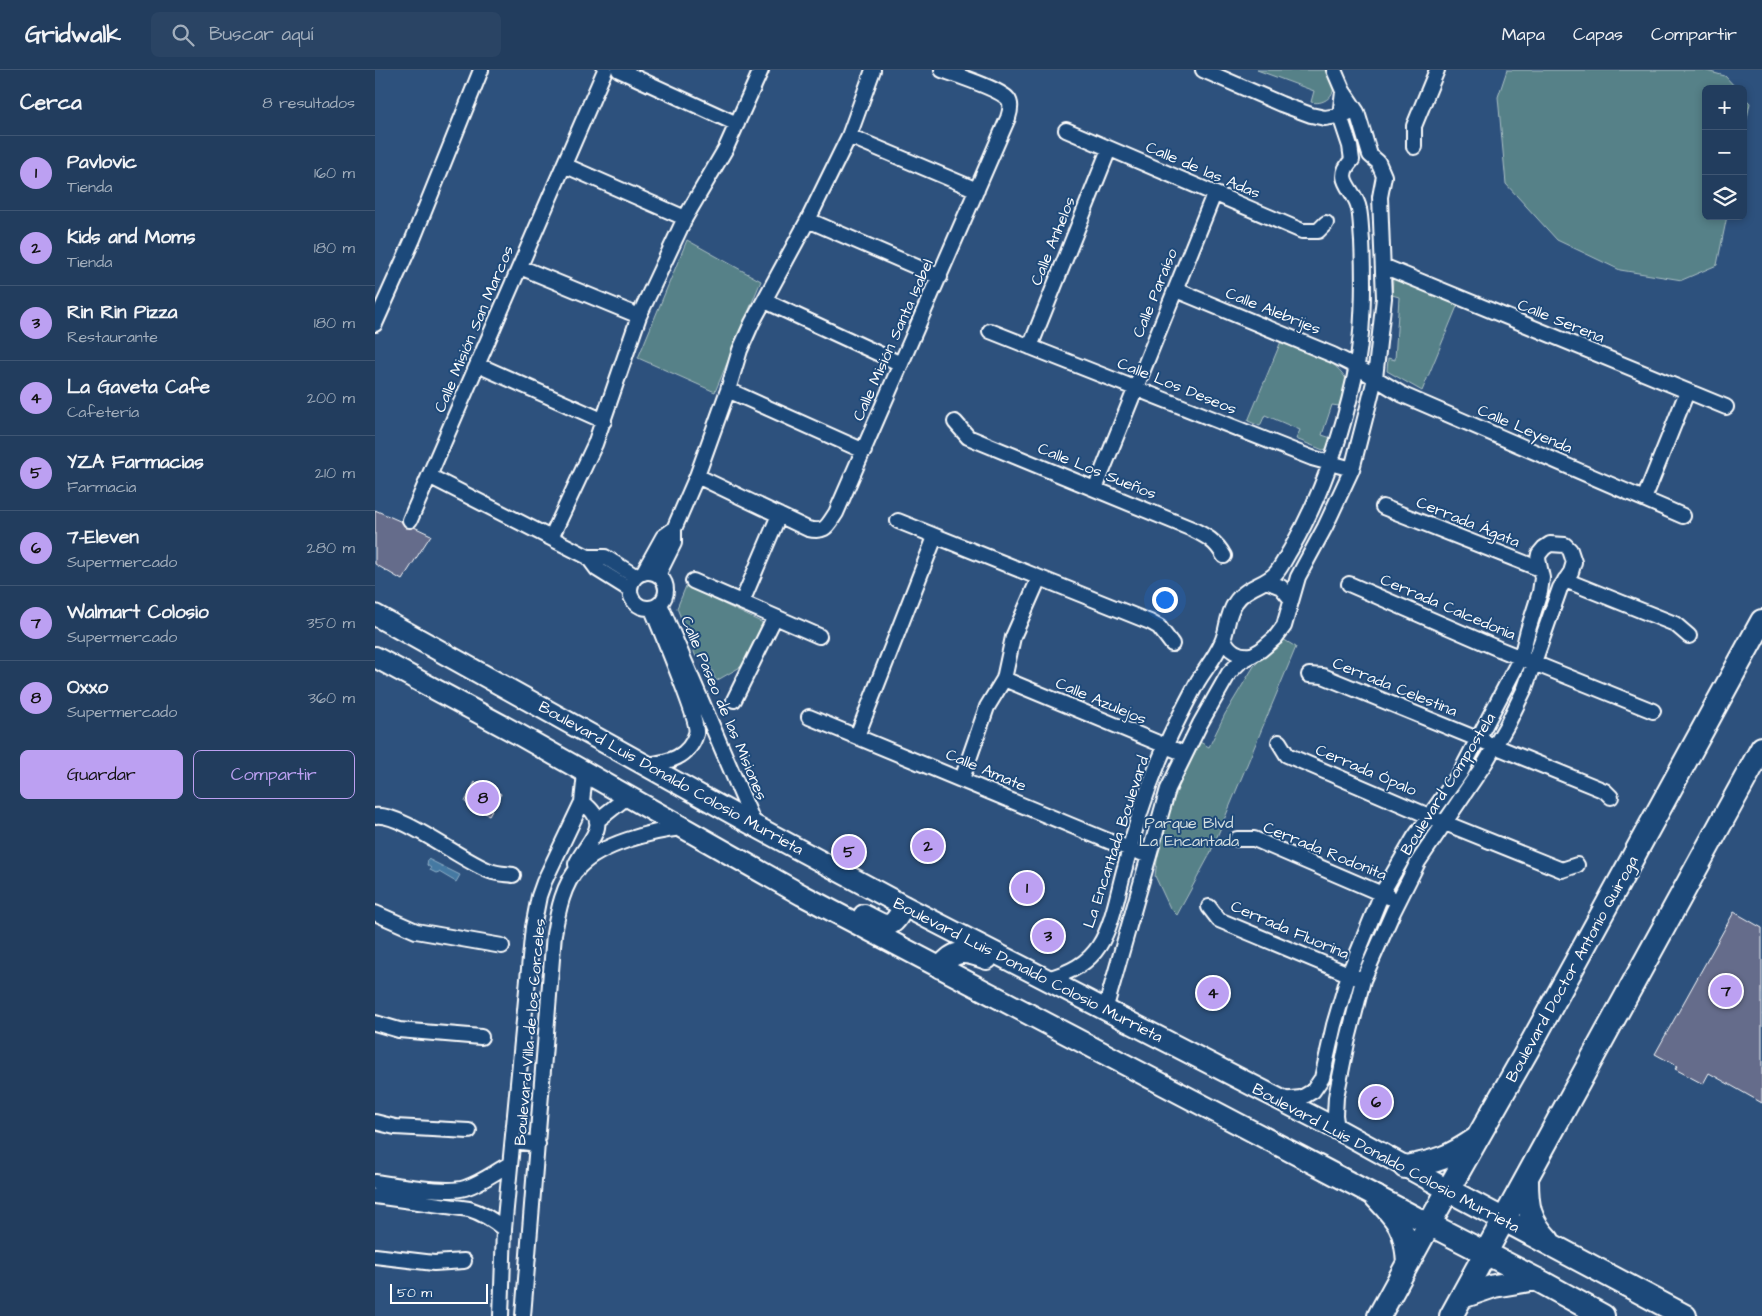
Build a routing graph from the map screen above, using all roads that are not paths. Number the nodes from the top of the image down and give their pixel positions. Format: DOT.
graph roads {
  1 [pos="481,70"];
  2 [pos="605,70"];
  3 [pos="619,70"];
  4 [pos="761,70"];
  5 [pos="873,70"];
  6 [pos="942,70"];
  7 [pos="1203,70"];
  8 [pos="1334,70"];
  9 [pos="1437,70"];
  10 [pos="1343,91"];
  11 [pos="1357,112"];
  12 [pos="1340,116"];
  13 [pos="737,124"];
  14 [pos="1066,130"];
  15 [pos="849,136"];
  16 [pos="1414,147"];
  17 [pos="1109,149"];
  18 [pos="1370,156"];
  19 [pos="1352,160"];
  20 [pos="564,165"];
  21 [pos="977,190"];
  22 [pos="1215,194"];
  23 [pos="685,218"];
  24 [pos="808,220"];
  25 [pos="1326,224"];
  26 [pos="1382,240"];
  27 [pos="1362,241"];
  28 [pos="521,266"];
  29 [pos="1383,266"];
  30 [pos="939,277"];
  31 [pos="1175,290"];
  32 [pos="765,301"];
  33 [pos="639,316"];
  34 [pos="375,324"];
  35 [pos="990,331"];
  36 [pos="1030,347"];
  37 [pos="901,364"];
  38 [pos="478,365"];
  39 [pos="1357,367"];
  40 [pos="1375,378"];
  41 [pos="1135,388"];
  42 [pos="728,390"];
  43 [pos="1687,392"];
  44 [pos="1726,407"];
  45 [pos="604,421"];
  46 [pos="955,422"];
  47 [pos="864,451"];
  48 [pos="1330,463"];
  49 [pos="1352,469"];
  50 [pos="429,476"];
  51 [pos="697,476"];
  52 [pos="1095,489"];
  53 [pos="1644,499"];
  54 [pos="1383,507"];
  55 [pos="779,516"];
  56 [pos="1683,516"];
  57 [pos="410,520"];
  58 [pos="899,521"];
  59 [pos="674,529"];
  60 [pos="935,536"];
  61 [pos="551,538"];
  62 [pos="1224,556"];
  63 [pos="1540,569"];
  64 [pos="658,575"];
  65 [pos="1039,578"];
  66 [pos="636,579"];
  67 [pos="1565,580"];
  68 [pos="693,581"];
  69 [pos="1266,581"];
  70 [pos="1349,584"];
  71 [pos="1291,599"];
  72 [pos="742,602"];
  73 [pos="656,606"];
  74 [pos="375,615"];
  75 [pos="775,617"];
  76 [pos="1762,621"];
  77 [pos="819,636"];
  78 [pos="1689,636"];
  79 [pos="1224,639"];
  80 [pos="1173,644"];
  81 [pos="1251,655"];
  82 [pos="375,657"];
  83 [pos="1528,660"];
  84 [pos="1309,675"];
  85 [pos="1004,679"];
  86 [pos="734,700"];
  87 [pos="1653,711"];
  88 [pos="809,717"];
  89 [pos="857,736"];
  90 [pos="1478,740"];
  91 [pos="1279,742"];
  92 [pos="1165,746"];
  93 [pos="1496,746"];
  94 [pos="1762,748"];
  95 [pos="1185,754"];
  96 [pos="648,765"];
  97 [pos="585,773"];
  98 [pos="962,779"];
  99 [pos="627,797"];
  100 [pos="1611,797"];
  101 [pos="582,802"];
  102 [pos="375,816"];
  103 [pos="1430,816"];
  104 [pos="598,820"];
  105 [pos="1445,823"];
  106 [pos="755,826"];
  107 [pos="682,828"];
  108 [pos="1237,839"];
  109 [pos="1129,849"];
  110 [pos="1149,856"];
  111 [pos="746,864"];
  112 [pos="1577,865"];
  113 [pos="577,870"];
  114 [pos="513,875"];
  115 [pos="1382,893"];
  116 [pos="539,896"];
  117 [pos="560,902"];
  118 [pos="1398,902"];
  119 [pos="904,906"];
  120 [pos="1209,907"];
  121 [pos="375,913"];
  122 [pos="502,946"];
  123 [pos="940,968"];
  124 [pos="1026,969"];
  125 [pos="1349,974"];
  126 [pos="1046,980"];
  127 [pos="1363,980"];
  128 [pos="1105,1010"];
  129 [pos="375,1023"];
  130 [pos="481,1037"];
  131 [pos="1332,1038"];
  132 [pos="1347,1043"];
  133 [pos="1280,1100"];
  134 [pos="375,1122"];
  135 [pos="1337,1129"];
  136 [pos="469,1131"];
  137 [pos="1479,1137"];
  138 [pos="513,1140"];
  139 [pos="537,1144"];
  140 [pos="510,1164"];
  141 [pos="1405,1167"];
  142 [pos="1527,1180"];
  143 [pos="375,1182"];
  144 [pos="1448,1190"];
  145 [pos="375,1196"];
  146 [pos="1376,1197"];
  147 [pos="1504,1220"];
  148 [pos="1429,1224"];
  149 [pos="504,1229"];
  150 [pos="1556,1248"];
  151 [pos="1485,1254"];
  152 [pos="375,1256"];
  153 [pos="464,1261"];
  154 [pos="1408,1263"];
  155 [pos="1536,1279"];
  156 [pos="1462,1297"];
  157 [pos="501,1316"];
  158 [pos="523,1316"];
  159 [pos="1379,1316"];
  160 [pos="1451,1316"];
  161 [pos="1603,1316"];
  162 [pos="1685,1316"];
  1 -- 34 [label="street"];
  2 -- 20 [label="street, Calle Misión San Marcos"];
  3 -- 13 [label="street"];
  4 -- 13 [label="street"];
  5 -- 15 [label="street"];
  6 -- 21 [label="street, Calle Misión Santa Isabel"];
  7 -- 12 [label="street"];
  8 -- 10 [label="street, La Encantada Boulevard"];
  9 -- 16 [label="street"];
  10 -- 11 [label="street, La Encantada Boulevard"];
  10 -- 12 [label="street, La Encantada Boulevard"];
  11 -- 12 [label="street"];
  11 -- 18 [label="street, La Encantada Boulevard"];
  12 -- 19 [label="street, La Encantada Boulevard"];
  13 -- 23 [label="street"];
  14 -- 17 [label="street, Calle de las Adas"];
  15 -- 21 [label="street"];
  15 -- 24 [label="street"];
  17 -- 22 [label="street, Calle de las Adas"];
  17 -- 36 [label="street, Calle Anhelos"];
  18 -- 19 [label="street"];
  18 -- 26 [label="street, La Encantada Boulevard"];
  19 -- 27 [label="street, La Encantada Boulevard"];
  20 -- 23 [label="street"];
  20 -- 28 [label="street, Calle Misión San Marcos"];
  21 -- 30 [label="street, Calle Misión Santa Isabel"];
  22 -- 25 [label="street, Calle de las Adas"];
  22 -- 31 [label="street, Calle Paraíso"];
  23 -- 33 [label="street"];
  24 -- 30 [label="street"];
  24 -- 32 [label="street"];
  26 -- 27 [label="street"];
  26 -- 29 [label="street, La Encantada Boulevard"];
  27 -- 39 [label="street, La Encantada Boulevard"];
  28 -- 33 [label="street"];
  28 -- 38 [label="street, Calle Misión San Marcos"];
  29 -- 40 [label="street, La Encantada Boulevard"];
  29 -- 43 [label="street, Calle Serena"];
  30 -- 37 [label="street, Calle Misión Santa Isabel"];
  31 -- 39 [label="street, Calle Alebrijes"];
  31 -- 41 [label="street, Calle Paraíso"];
  32 -- 37 [label="street"];
  32 -- 42 [label="street"];
  33 -- 45 [label="street"];
  35 -- 36 [label="street, Calle Los Deseos"];
  36 -- 41 [label="street, Calle Los Deseos"];
  37 -- 47 [label="street, Calle Misión Santa Isabel"];
  38 -- 45 [label="street"];
  38 -- 50 [label="street, Calle Misión San Marcos"];
  39 -- 40 [label="street, Calle Leyenda"];
  39 -- 48 [label="street, La Encantada Boulevard"];
  40 -- 49 [label="street, La Encantada Boulevard"];
  40 -- 53 [label="street, Calle Leyenda"];
  41 -- 48 [label="street, Calle Los Deseos"];
  41 -- 52 [label="street, Calle Paraíso"];
  42 -- 47 [label="street"];
  42 -- 51 [label="street"];
  43 -- 44 [label="street, Calle Serena"];
  43 -- 53 [label="street"];
  45 -- 61 [label="street"];
  46 -- 52 [label="street, Calle Los Sueños"];
  47 -- 55 [label="street, Calle Misión Santa Isabel"];
  48 -- 49 [label="street, Calle Los Deseos"];
  48 -- 69 [label="street, La Encantada Boulevard"];
  49 -- 71 [label="street, La Encantada Boulevard"];
  50 -- 57 [label="street, Calle Misión San Marcos"];
  50 -- 61 [label="street"];
  51 -- 55 [label="street, Calle Misión Santa Isabel"];
  51 -- 59 [label="street"];
  52 -- 62 [label="street, Calle Los Sueños"];
  53 -- 56 [label="street, Calle Leyenda"];
  54 -- 63 [label="street, Cerrada Ágata"];
  55 -- 72 [label="street"];
  58 -- 60 [label="street"];
  59 -- 64 [label="street"];
  59 -- 66 [label="street"];
  60 -- 65 [label="street"];
  60 -- 89 [label="street"];
  61 -- 66 [label="street"];
  63 -- 67 [label="street, Boulevard Compostela"];
  63 -- 83 [label="street, Boulevard Compostela"];
  64 -- 66 [label="street"];
  64 -- 73 [label="street"];
  65 -- 80 [label="street"];
  65 -- 85 [label="street"];
  66 -- 73 [label="street"];
  67 -- 78 [label="street"];
  67 -- 83 [label="street, Boulevard Compostela"];
  68 -- 72 [label="street"];
  69 -- 71 [label="street"];
  69 -- 79 [label="street, La Encantada Boulevard"];
  70 -- 83 [label="street, Cerrada Calcedonia"];
  71 -- 81 [label="street, La Encantada Boulevard"];
  72 -- 75 [label="street"];
  73 -- 96 [label="street, Calle Paseo de las Misiones"];
  73 -- 106 [label="street, Calle Paseo de las Misiones"];
  74 -- 96 [label="main road, Boulevard Luis Donaldo Colosio Murrieta"];
  75 -- 77 [label="street"];
  75 -- 86 [label="street"];
  76 -- 137 [label="main road, Boulevard Doctor Antonio Quiroga"];
  79 -- 81 [label="street"];
  79 -- 92 [label="street, La Encantada Boulevard"];
  81 -- 95 [label="street, La Encantada Boulevard"];
  82 -- 97 [label="main road"];
  83 -- 87 [label="street, Cerrada Calcedonia"];
  83 -- 90 [label="street, Boulevard Compostela"];
  83 -- 93 [label="street, Boulevard Compostela"];
  84 -- 90 [label="street, Cerrada Celestina"];
  85 -- 92 [label="street, Calle Azulejos"];
  85 -- 98 [label="street"];
  88 -- 89 [label="street, Calle Amate"];
  89 -- 98 [label="street, Calle Amate"];
  90 -- 93 [label="street, Cerrada Celestina"];
  90 -- 103 [label="street, Boulevard Compostela"];
  91 -- 103 [label="street, Cerrada Ópalo"];
  92 -- 95 [label="street, Calle Azulejos"];
  92 -- 109 [label="street, La Encantada Boulevard"];
  93 -- 100 [label="street, Cerrada Celestina"];
  93 -- 105 [label="street, Boulevard Compostela"];
  94 -- 142 [label="main road"];
  95 -- 110 [label="street, La Encantada Boulevard"];
  96 -- 106 [label="main road, Boulevard Luis Donaldo Colosio Murrieta"];
  97 -- 99 [label="main road"];
  97 -- 101 [label="street, Boulevard Villa de los Corceles"];
  98 -- 109 [label="street, Calle Amate"];
  99 -- 104 [label="street"];
  99 -- 107 [label="main road"];
  101 -- 104 [label="street"];
  101 -- 116 [label="street, Boulevard Villa de los Corceles"];
  102 -- 114 [label="street"];
  103 -- 105 [label="street, Cerrada Ópalo"];
  103 -- 115 [label="street, Boulevard Compostela"];
  104 -- 113 [label="street"];
  105 -- 112 [label="street, Cerrada Ópalo"];
  105 -- 118 [label="street, Boulevard Compostela"];
  106 -- 119 [label="main road, Boulevard Luis Donaldo Colosio Murrieta"];
  107 -- 111 [label="main road"];
  107 -- 113 [label="street, Boulevard Villa de los Corceles"];
  108 -- 115 [label="street, Cerrada Rodonita"];
  109 -- 110 [label="street, Calle Amate"];
  109 -- 126 [label="street, La Encantada Boulevard"];
  110 -- 128 [label="street, La Encantada Boulevard"];
  111 -- 119 [label="main road"];
  111 -- 123 [label="main road"];
  113 -- 117 [label="street, Boulevard Villa de los Corceles"];
  115 -- 118 [label="street, Cerrada Rodonita"];
  115 -- 125 [label="street, Boulevard Compostela"];
  116 -- 117 [label="street"];
  116 -- 138 [label="street, Boulevard Villa de los Corceles"];
  117 -- 139 [label="street, Boulevard Villa de los Corceles"];
  118 -- 127 [label="street, Boulevard Compostela"];
  119 -- 124 [label="main road, Boulevard Luis Donaldo Colosio Murrieta"];
  120 -- 125 [label="street, Cerrada Fluorina"];
  121 -- 122 [label="street"];
  123 -- 124 [label="main road"];
  123 -- 146 [label="main road"];
  124 -- 126 [label="main road, Boulevard Luis Donaldo Colosio Murrieta"];
  125 -- 127 [label="street, Cerrada Fluorina"];
  125 -- 131 [label="street, Boulevard Compostela"];
  126 -- 128 [label="main road, Boulevard Luis Donaldo Colosio Murrieta"];
  127 -- 132 [label="street, Boulevard Compostela"];
  128 -- 133 [label="main road, Boulevard Luis Donaldo Colosio Murrieta"];
  129 -- 130 [label="street"];
  131 -- 132 [label="street"];
  131 -- 133 [label="street, Boulevard Compostela"];
  132 -- 135 [label="street, Boulevard Compostela"];
  133 -- 135 [label="main road, Boulevard Luis Donaldo Colosio Murrieta"];
  134 -- 136 [label="street"];
  135 -- 141 [label="main road, Boulevard Luis Donaldo Colosio Murrieta"];
  137 -- 141 [label="main road"];
  137 -- 144 [label="main road, Boulevard Doctor Antonio Quiroga"];
  138 -- 139 [label="street"];
  138 -- 140 [label="street, Boulevard Villa de los Corceles"];
  139 -- 158 [label="street, Boulevard Villa de los Corceles"];
  140 -- 143 [label="street"];
  140 -- 149 [label="street, Boulevard Villa de los Corceles"];
  141 -- 144 [label="main road, Boulevard Luis Donaldo Colosio Murrieta"];
  142 -- 147 [label="main road"];
  142 -- 150 [label="main road"];
  144 -- 147 [label="main road, Boulevard Luis Donaldo Colosio Murrieta"];
  144 -- 148 [label="main road, Boulevard Doctor Antonio Quiroga"];
  145 -- 149 [label="street"];
  146 -- 148 [label="main road"];
  146 -- 154 [label="main road"];
  147 -- 150 [label="main road, Boulevard Luis Donaldo Colosio Murrieta"];
  147 -- 151 [label="main road"];
  148 -- 151 [label="main road"];
  148 -- 154 [label="main road, Boulevard Doctor Antonio Quiroga"];
  149 -- 157 [label="street, Boulevard Villa de los Corceles"];
  150 -- 162 [label="main road, Boulevard Luis Donaldo Colosio Murrieta"];
  151 -- 155 [label="main road"];
  151 -- 156 [label="main road"];
  152 -- 153 [label="street"];
  154 -- 159 [label="main road, Boulevard Doctor Antonio Quiroga"];
  155 -- 156 [label="main road"];
  155 -- 161 [label="main road"];
  156 -- 160 [label="main road"];
}
